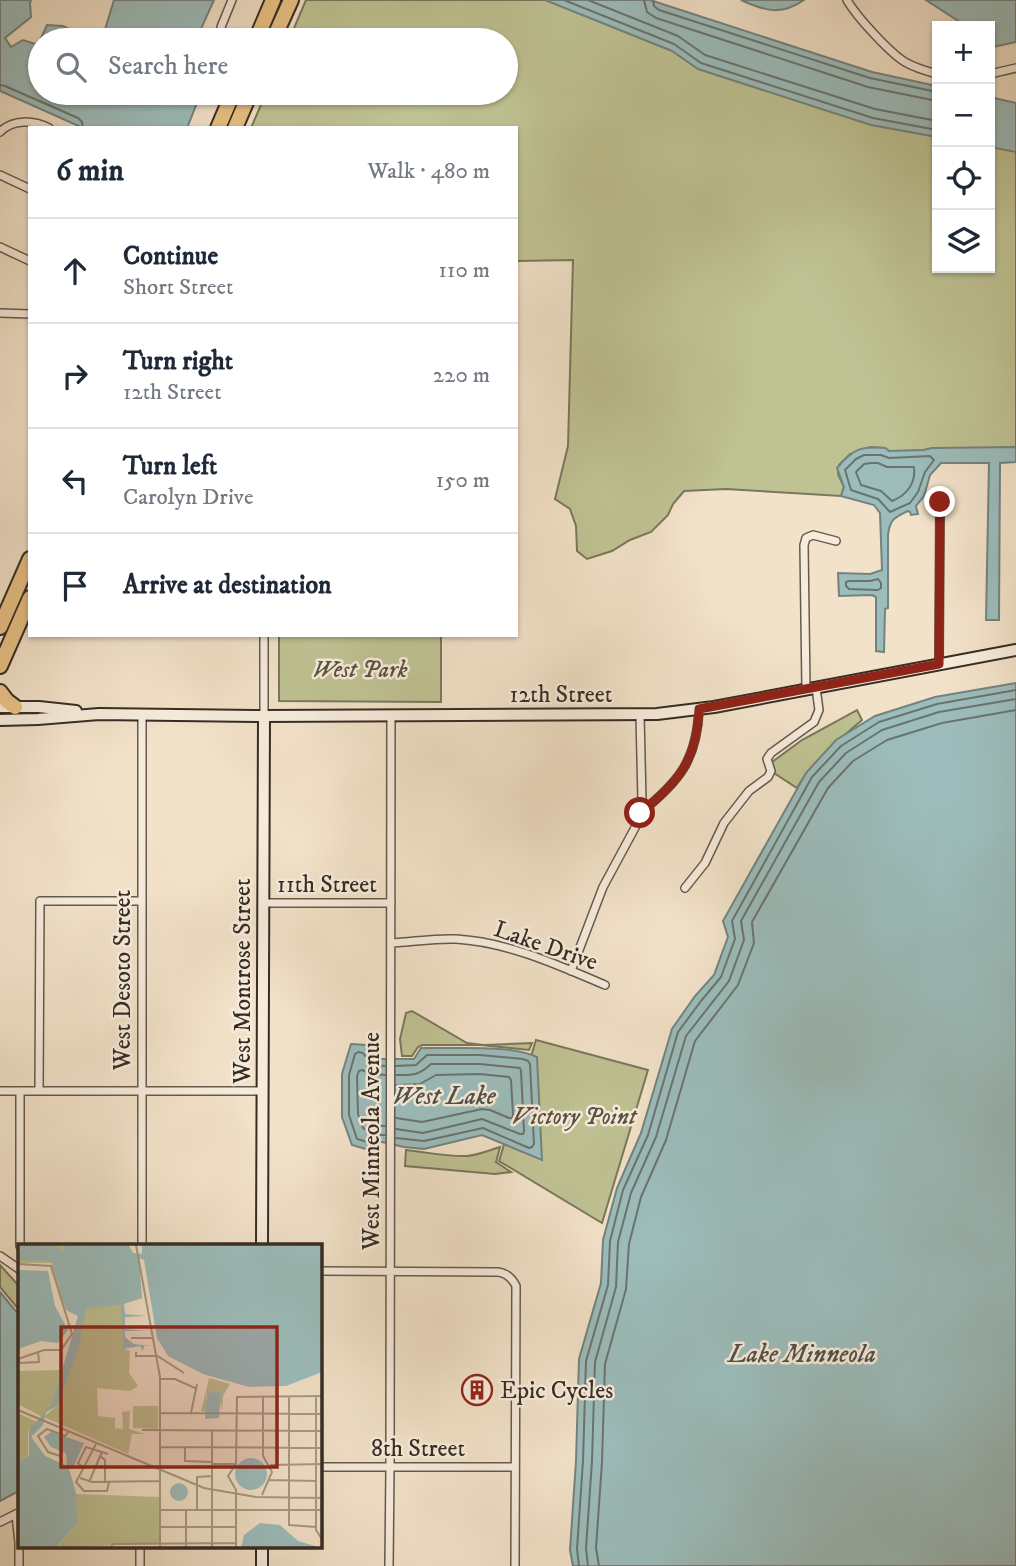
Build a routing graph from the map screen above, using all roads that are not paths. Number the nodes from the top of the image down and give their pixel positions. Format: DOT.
graph roads {
  1 [pos="232,0"];
  2 [pos="273,0"];
  3 [pos="291,0"];
  4 [pos="847,0"];
  5 [pos="221,28"];
  6 [pos="261,28"];
  7 [pos="278,28"];
  8 [pos="1016,68"];
  9 [pos="932,72"];
  10 [pos="995,73"];
  11 [pos="228,105"];
  12 [pos="245,105"];
  13 [pos="45,126"];
  14 [pos="219,126"];
  15 [pos="236,126"];
  16 [pos="0,132"];
  17 [pos="0,175"];
  18 [pos="28,188"];
  19 [pos="0,247"];
  20 [pos="28,260"];
  21 [pos="0,313"];
  22 [pos="28,314"];
  23 [pos="940,502"];
  24 [pos="835,541"];
  25 [pos="28,564"];
  26 [pos="28,603"];
  27 [pos="0,627"];
  28 [pos="264,637"];
  29 [pos="1016,650"];
  30 [pos="939,664"];
  31 [pos="0,666"];
  32 [pos="811,689"];
  33 [pos="0,692"];
  34 [pos="8,707"];
  35 [pos="39,707"];
  36 [pos="699,709"];
  37 [pos="99,713"];
  38 [pos="142,713"];
  39 [pos="391,715"];
  40 [pos="640,715"];
  41 [pos="264,716"];
  42 [pos="38,719"];
  43 [pos="0,720"];
  44 [pos="640,813"];
  45 [pos="685,888"];
  46 [pos="142,901"];
  47 [pos="263,903"];
  48 [pos="391,903"];
  49 [pos="391,943"];
  50 [pos="571,971"];
  51 [pos="605,985"];
  52 [pos="0,1091"];
  53 [pos="20,1091"];
  54 [pos="39,1091"];
  55 [pos="263,1091"];
  56 [pos="142,1092"];
  57 [pos="20,1244"];
  58 [pos="142,1244"];
  59 [pos="262,1244"];
  60 [pos="0,1256"];
  61 [pos="18,1265"];
  62 [pos="322,1271"];
  63 [pos="390,1271"];
  64 [pos="322,1466"];
  65 [pos="390,1467"];
  66 [pos="515,1467"];
  67 [pos="18,1514"];
  68 [pos="0,1522"];
  69 [pos="19,1548"];
  70 [pos="140,1548"];
  71 [pos="262,1548"];
  72 [pos="19,1566"];
  73 [pos="140,1566"];
  74 [pos="262,1566"];
  75 [pos="389,1566"];
  76 [pos="514,1566"];
  1 -- 5 [label="street"];
  2 -- 6 [label="highway"];
  3 -- 7 [label="highway"];
  4 -- 9 [label="street"];
  8 -- 10 [label="street"];
  11 -- 14 [label="highway"];
  12 -- 15 [label="highway"];
  13 -- 16 [label="street"];
  17 -- 18 [label="street"];
  19 -- 20 [label="street"];
  21 -- 22 [label="street"];
  23 -- 30 [label="street"];
  24 -- 32 [label="street"];
  25 -- 27 [label="highway"];
  26 -- 31 [label="highway"];
  28 -- 41 [label="street"];
  29 -- 30 [label="main road, 12th Street"];
  30 -- 32 [label="main road, 12th Street"];
  32 -- 36 [label="main road, 12th Street"];
  32 -- 45 [label="street"];
  33 -- 34 [label="highway"];
  34 -- 35 [label="main road, 12th Street"];
  35 -- 37 [label="main road, 12th Street"];
  35 -- 42 [label="street"];
  36 -- 40 [label="main road, 12th Street"];
  36 -- 44 [label="street"];
  37 -- 38 [label="main road, 12th Street"];
  37 -- 42 [label="main road, 12th Street"];
  38 -- 41 [label="main road, 12th Street"];
  38 -- 46 [label="street, West Desoto Street"];
  39 -- 40 [label="main road, 12th Street"];
  39 -- 41 [label="main road, 12th Street"];
  39 -- 48 [label="street, West Minneola Avenue"];
  40 -- 44 [label="street"];
  41 -- 47 [label="main road, West Montrose Street"];
  42 -- 43 [label="main road, 12th Street"];
  44 -- 50 [label="street"];
  46 -- 54 [label="street"];
  46 -- 56 [label="street, West Desoto Street"];
  47 -- 48 [label="street, 11th Street"];
  47 -- 55 [label="main road, West Montrose Street"];
  48 -- 49 [label="street, West Minneola Avenue"];
  49 -- 50 [label="street, Lake Drive"];
  49 -- 63 [label="street, West Minneola Avenue"];
  50 -- 51 [label="street, Lake Drive"];
  52 -- 53 [label="street"];
  53 -- 54 [label="street"];
  53 -- 57 [label="street"];
  54 -- 56 [label="street"];
  55 -- 56 [label="street"];
  55 -- 59 [label="main road, West Montrose Street"];
  56 -- 58 [label="street, West Desoto Street"];
  60 -- 61 [label="street"];
  62 -- 63 [label="street"];
  63 -- 65 [label="street, West Minneola Avenue"];
  63 -- 66 [label="street"];
  64 -- 65 [label="street, 8th Street"];
  65 -- 66 [label="street, 8th Street"];
  65 -- 75 [label="street, West Minneola Avenue"];
  66 -- 76 [label="street"];
  67 -- 68 [label="street"];
  69 -- 72 [label="street"];
  70 -- 73 [label="street"];
  71 -- 74 [label="main road"];
}
